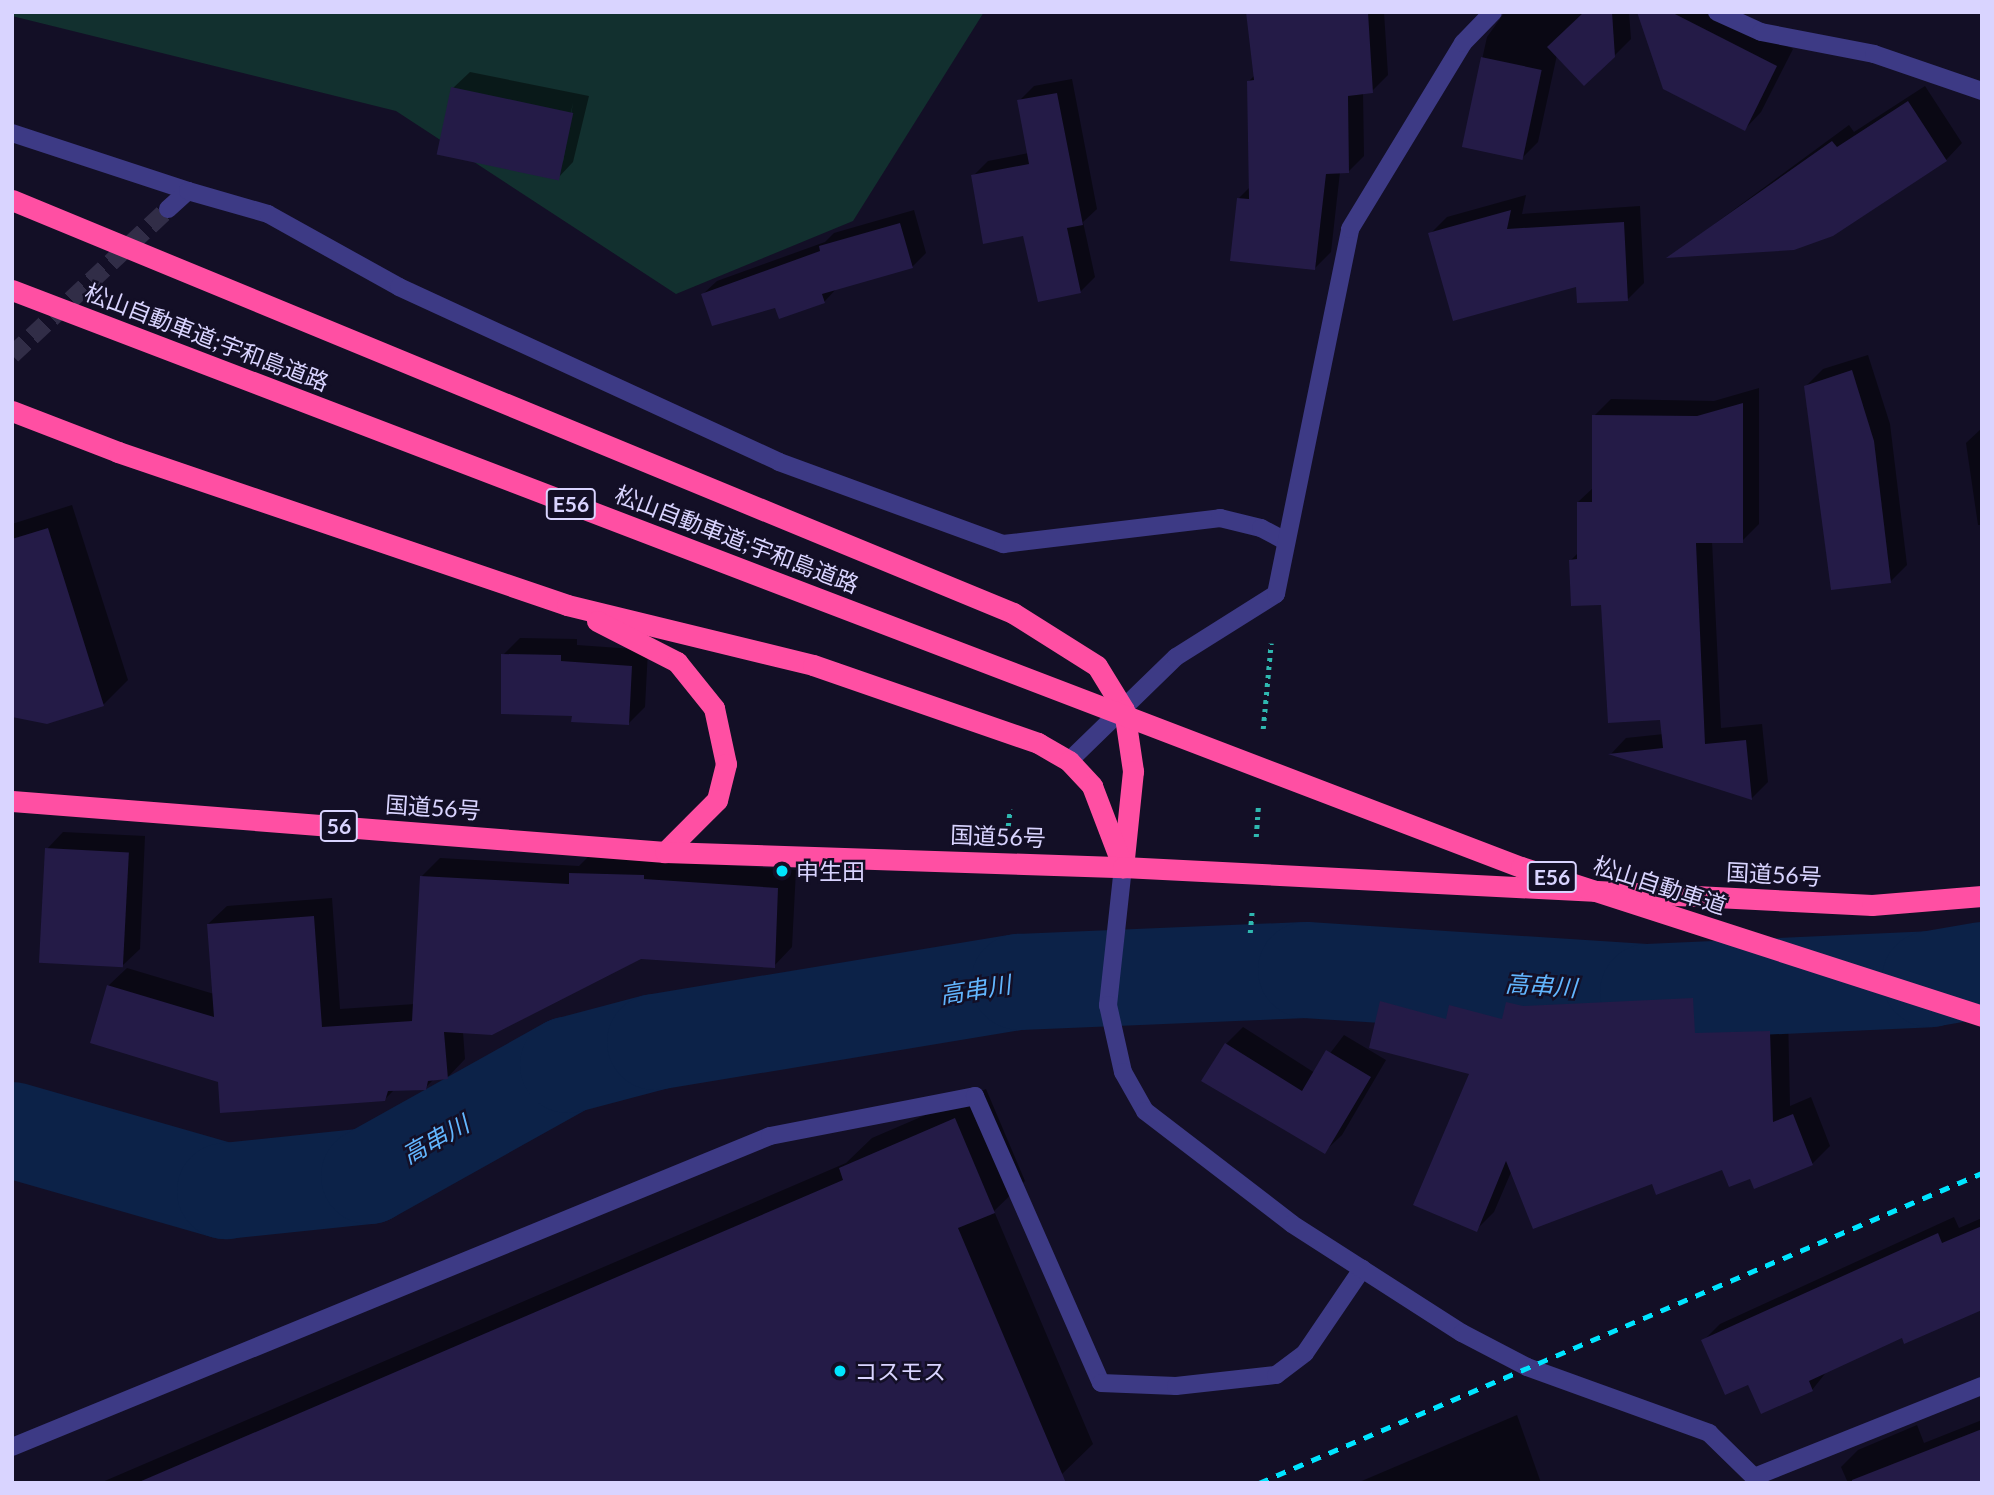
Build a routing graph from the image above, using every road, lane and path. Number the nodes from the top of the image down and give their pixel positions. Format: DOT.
graph roads {
  1 [pos="1493,12"];
  2 [pos="1717,12"];
  3 [pos="1982,91"];
  4 [pos="12,133"];
  5 [pos="188,191"];
  6 [pos="12,201"];
  7 [pos="168,209"];
  8 [pos="12,290"];
  9 [pos="12,411"];
  10 [pos="1284,540"];
  11 [pos="1276,594"];
  12 [pos="567,605"];
  13 [pos="1127,713"];
  14 [pos="1262,735"];
  15 [pos="1069,761"];
  16 [pos="12,801"];
  17 [pos="1258,804"];
  18 [pos="665,852"];
  19 [pos="1123,867"];
  20 [pos="1254,874"];
  21 [pos="1982,896"];
  22 [pos="1250,933"];
  23 [pos="1982,1016"];
  24 [pos="1362,1269"];
  25 [pos="1982,1386"];
  26 [pos="12,1447"];
  27 [pos="1757,1480"];
  1 -- 10 [label="street"];
  2 -- 3 [label="street"];
  4 -- 5 [label="street"];
  5 -- 7 [label="street"];
  5 -- 10 [label="street"];
  6 -- 13 [label="highway"];
  8 -- 13 [label="highway, 松山自動車道;宇和島道路 / E56, bridge"];
  9 -- 12 [label="highway"];
  10 -- 11 [label="street"];
  11 -- 13 [label="street"];
  11 -- 14 [label="path"];
  12 -- 15 [label="highway"];
  12 -- 18 [label="highway"];
  13 -- 15 [label="street"];
  13 -- 19 [label="highway"];
  13 -- 23 [label="highway, 松山自動車道 / E56, bridge"];
  15 -- 19 [label="highway"];
  16 -- 18 [label="highway, 国道56号 / 56"];
  17 -- 20 [label="path"];
  18 -- 19 [label="highway, 国道56号 / 56"];
  19 -- 20 [label="highway, 国道56号 / 56"];
  19 -- 24 [label="street"];
  20 -- 21 [label="highway, 国道56号 / 56"];
  20 -- 22 [label="path"];
  24 -- 26 [label="street"];
  24 -- 27 [label="street"];
  25 -- 27 [label="street"];
}
